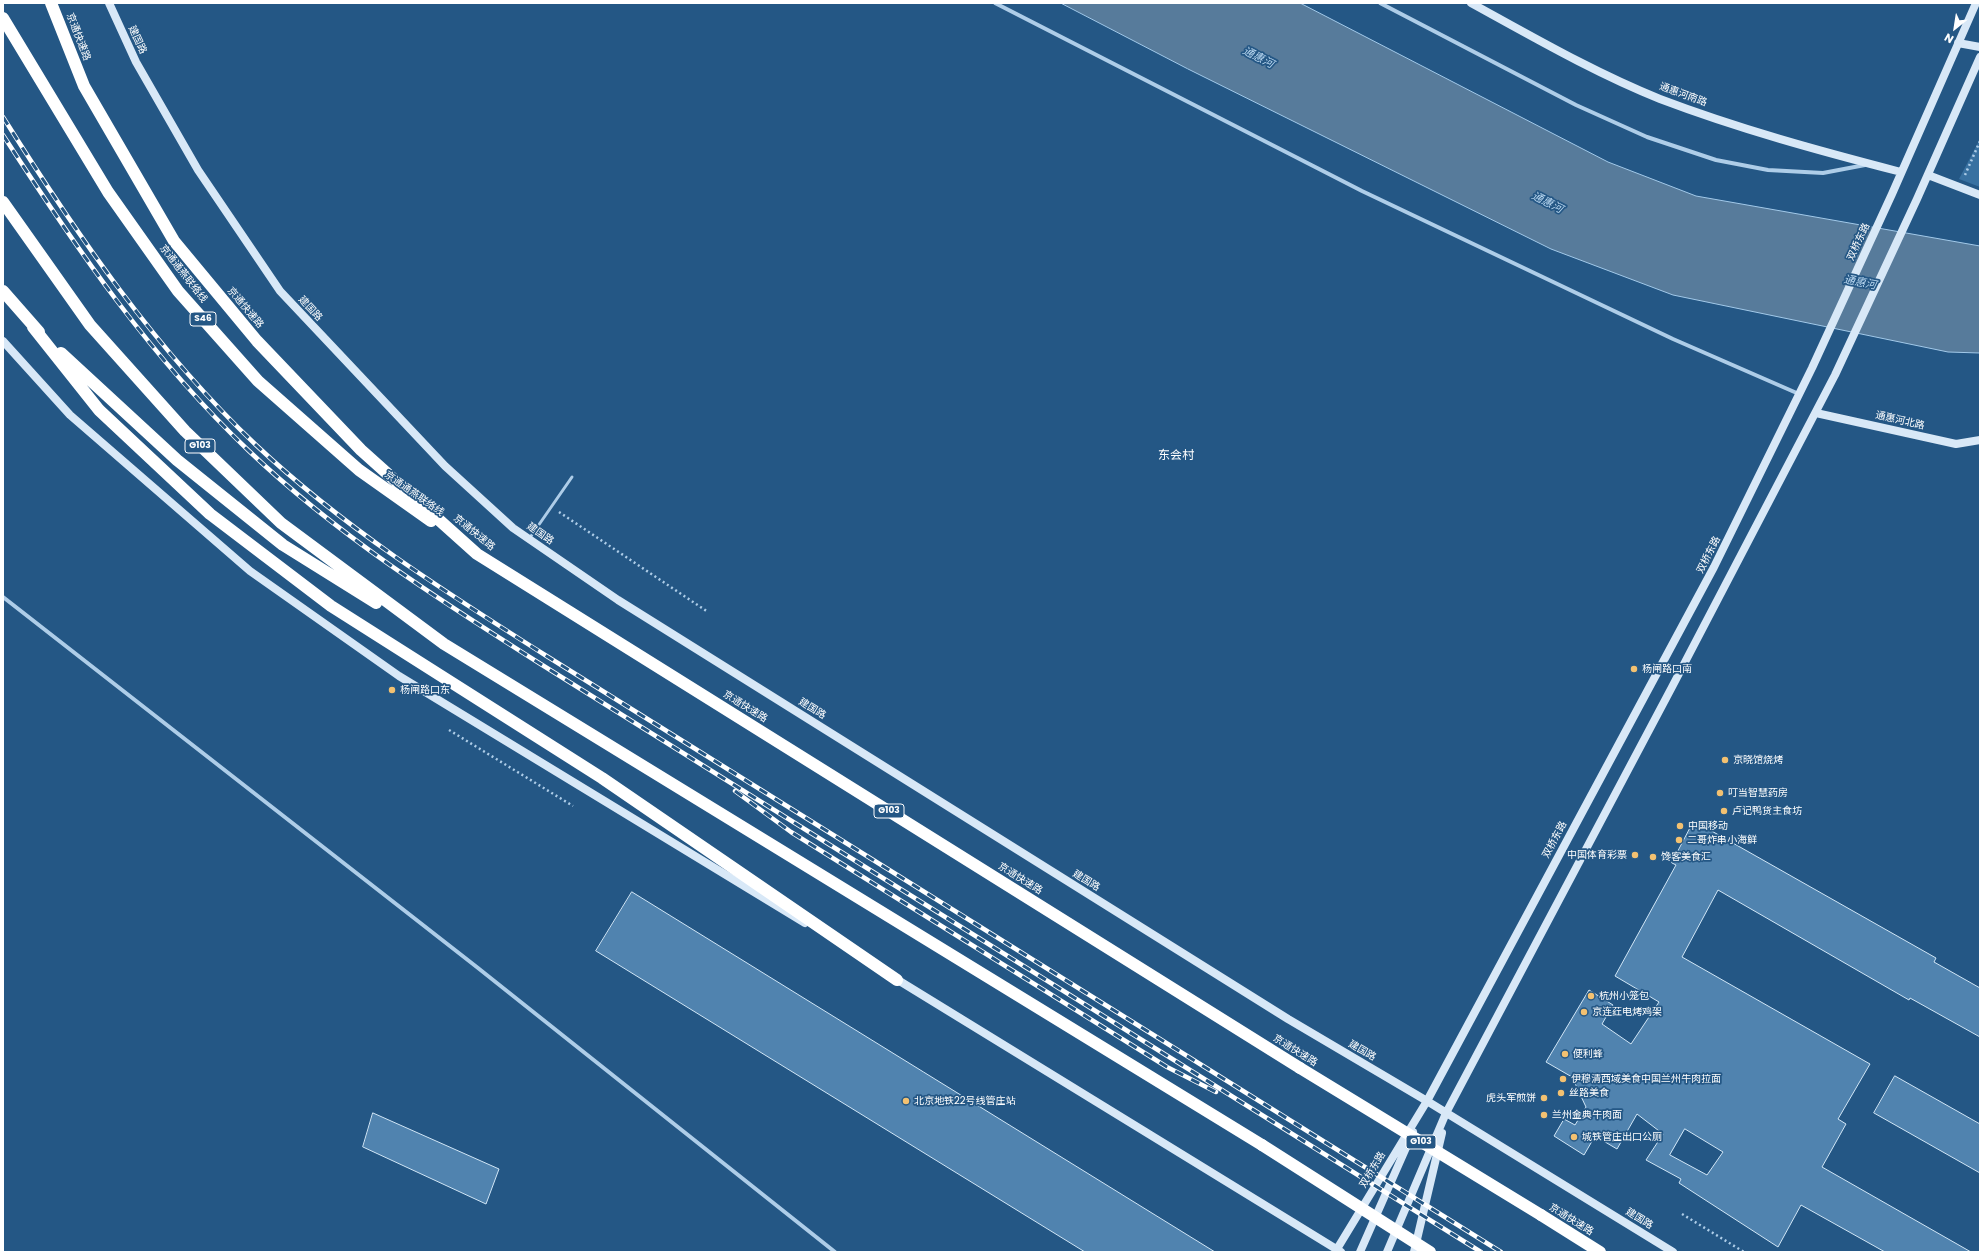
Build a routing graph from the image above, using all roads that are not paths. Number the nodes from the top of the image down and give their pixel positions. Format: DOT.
graph roads {
  1 [pos="51,3"];
  2 [pos="109,3"];
  3 [pos="995,3"];
  4 [pos="1380,3"];
  5 [pos="1471,3"];
  6 [pos="1976,3"];
  7 [pos="3,18"];
  8 [pos="1958,43"];
  9 [pos="1980,47"];
  10 [pos="1980,57"];
  11 [pos="1870,164"];
  12 [pos="1901,172"];
  13 [pos="1928,175"];
  14 [pos="1980,195"];
  15 [pos="3,202"];
  16 [pos="3,291"];
  17 [pos="33,327"];
  18 [pos="3,341"];
  19 [pos="1799,394"];
  20 [pos="1816,413"];
  21 [pos="1980,440"];
  22 [pos="572,477"];
  23 [pos="529,538"];
  24 [pos="477,554"];
  25 [pos="3,597"];
  26 [pos="444,644"];
  27 [pos="897,980"];
  28 [pos="1427,1101"];
  29 [pos="1446,1113"];
  30 [pos="1339,1251"];
  31 [pos="835,1252"];
  32 [pos="1360,1252"];
  33 [pos="1387,1252"];
  34 [pos="1414,1252"];
  35 [pos="1430,1252"];
  36 [pos="1600,1252"];
  37 [pos="1673,1252"];
  1 -- 24 [label="highway, 京通快速路 / G103"];
  2 -- 23 [label="street, 建国路"];
  3 -- 19 [label="street"];
  4 -- 11 [label="street"];
  5 -- 11 [label="street, 通惠河南路"];
  6 -- 8 [label="street, 双桥东路"];
  7 -- 24 [label="highway, 京通通燕联络线 / S46"];
  8 -- 9 [label="street"];
  8 -- 12 [label="street, 双桥东路"];
  10 -- 13 [label="street"];
  11 -- 12 [label="street, 通惠河南路"];
  12 -- 19 [label="street, 双桥东路"];
  13 -- 14 [label="street"];
  13 -- 20 [label="street"];
  15 -- 26 [label="highway, G103"];
  16 -- 17 [label="highway"];
  17 -- 26 [label="highway"];
  17 -- 27 [label="highway"];
  18 -- 27 [label="street"];
  19 -- 28 [label="street, 双桥东路"];
  20 -- 21 [label="street, 通惠河北路"];
  20 -- 29 [label="street"];
  22 -- 23 [label="lane"];
  23 -- 28 [label="street, 建国路"];
  24 -- 36 [label="highway, 京通快速路 / G103, bridge"];
  25 -- 31 [label="street"];
  26 -- 35 [label="highway, G103, bridge"];
  27 -- 30 [label="street"];
  28 -- 29 [label="street, 建国路"];
  28 -- 30 [label="street, 双桥东路"];
  28 -- 32 [label="street, 双桥东路"];
  29 -- 33 [label="street"];
  29 -- 34 [label="street"];
  29 -- 37 [label="street, 建国路"];
}
